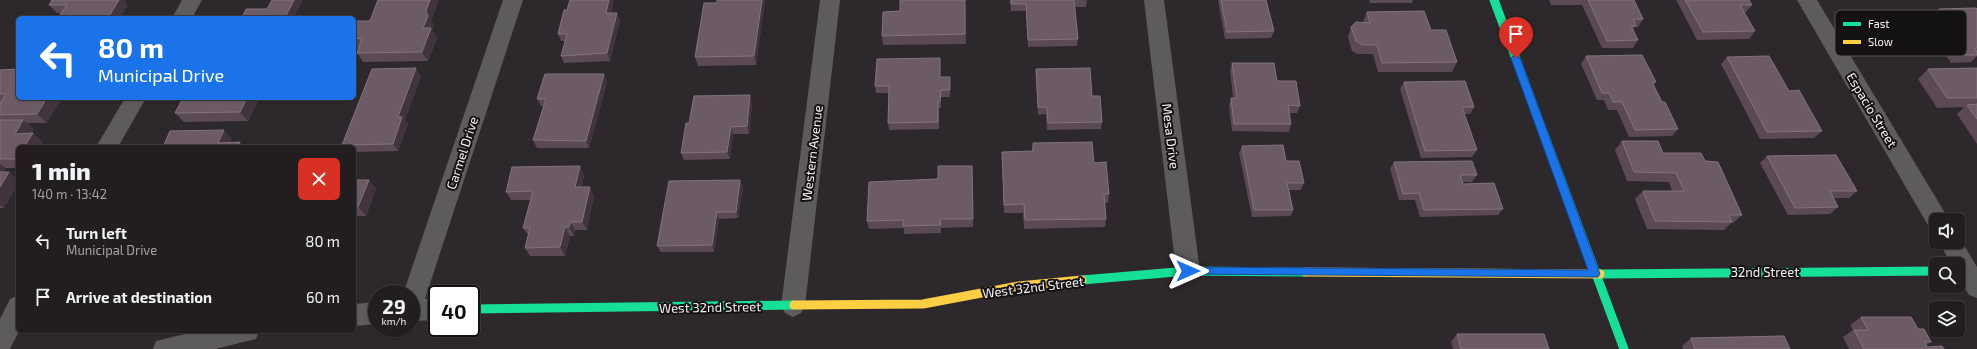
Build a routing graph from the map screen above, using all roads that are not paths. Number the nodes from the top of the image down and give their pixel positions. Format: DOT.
graph roads {
  1 [pos="192,0"];
  2 [pos="513,0"];
  3 [pos="830,0"];
  4 [pos="1154,0"];
  5 [pos="1494,0"];
  6 [pos="1807,0"];
  7 [pos="183,16"];
  8 [pos="1835,47"];
  9 [pos="1840,56"];
  10 [pos="135,100"];
  11 [pos="108,145"];
  12 [pos="1933,213"];
  13 [pos="1953,249"];
  14 [pos="1188,271"];
  15 [pos="1929,271"];
  16 [pos="1595,274"];
  17 [pos="1967,277"];
  18 [pos="418,285"];
  19 [pos="793,306"];
  20 [pos="480,309"];
  21 [pos="16,310"];
  22 [pos="368,314"];
  23 [pos="356,315"];
  24 [pos="238,333"];
  25 [pos="0,345"];
  26 [pos="165,349"];
  27 [pos="1624,349"];
  1 -- 7 [label="street"];
  2 -- 18 [label="street, Carmel Drive"];
  3 -- 19 [label="street, Western Avenue"];
  4 -- 14 [label="street, Mesa Drive"];
  5 -- 16 [label="street"];
  6 -- 8 [label="street, Espacio Street"];
  9 -- 12 [label="street, Espacio Street"];
  10 -- 11 [label="street"];
  13 -- 17 [label="street"];
  14 -- 16 [label="street, West 32nd Street"];
  14 -- 19 [label="street, West 32nd Street"];
  15 -- 16 [label="street, 32nd Street"];
  16 -- 27 [label="street"];
  19 -- 20 [label="street, West 32nd Street"];
  21 -- 25 [label="street"];
  22 -- 23 [label="street"];
  24 -- 26 [label="street"];
}
